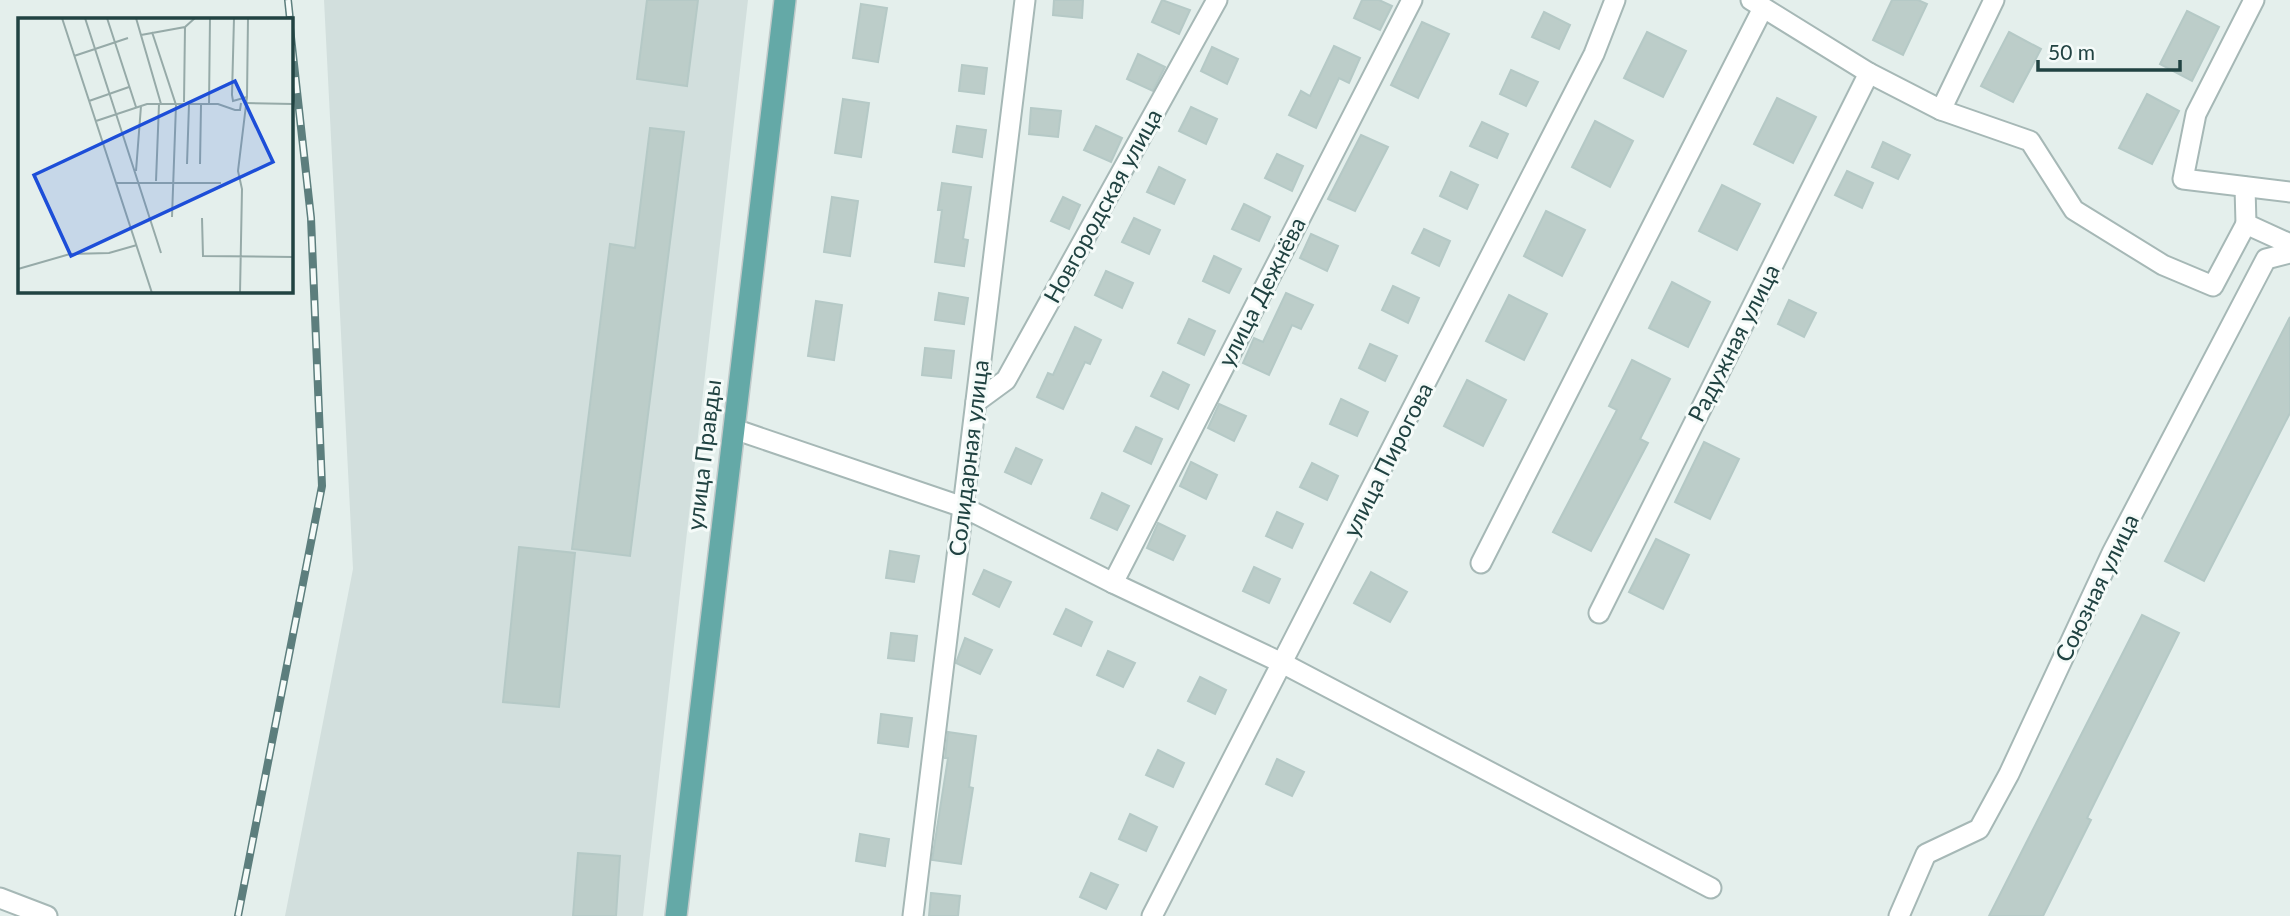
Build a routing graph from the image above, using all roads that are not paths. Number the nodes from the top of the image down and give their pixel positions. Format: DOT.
graph roads {
  1 [pos="785,0"];
  2 [pos="1025,0"];
  3 [pos="1217,0"];
  4 [pos="1412,0"];
  5 [pos="1615,0"];
  6 [pos="1994,0"];
  7 [pos="2254,0"];
  8 [pos="1757,4"];
  9 [pos="1870,73"];
  10 [pos="1941,110"];
  11 [pos="2245,187"];
  12 [pos="2290,192"];
  13 [pos="2246,224"];
  14 [pos="2290,244"];
  15 [pos="2290,253"];
  16 [pos="976,402"];
  17 [pos="734,429"];
  18 [pos="963,507"];
  19 [pos="1481,563"];
  20 [pos="1113,583"];
  21 [pos="1599,613"];
  22 [pos="1284,664"];
  23 [pos="1711,888"];
  24 [pos="0,898"];
  25 [pos="47,916"];
  26 [pos="676,916"];
  27 [pos="913,916"];
  28 [pos="1152,916"];
  29 [pos="1899,916"];
  1 -- 17 [label="main road, улица Правды"];
  2 -- 16 [label="street, Солидарная улица"];
  3 -- 16 [label="street, Новгородская улица"];
  4 -- 20 [label="street, улица Дежнёва"];
  5 -- 22 [label="street, улица Пирогова"];
  6 -- 10 [label="street"];
  7 -- 11 [label="street"];
  8 -- 9 [label="street"];
  8 -- 19 [label="street"];
  9 -- 10 [label="street"];
  9 -- 21 [label="street, Радужная улица"];
  10 -- 13 [label="street"];
  11 -- 12 [label="street"];
  11 -- 13 [label="street"];
  13 -- 14 [label="street"];
  15 -- 29 [label="street, Союзная улица"];
  16 -- 18 [label="street, Солидарная улица"];
  17 -- 18 [label="street"];
  17 -- 26 [label="main road, улица Правды"];
  18 -- 20 [label="street"];
  18 -- 27 [label="street, Солидарная улица"];
  20 -- 22 [label="street"];
  22 -- 23 [label="street"];
  22 -- 28 [label="street, улица Пирогова"];
  24 -- 25 [label="street"];
}
